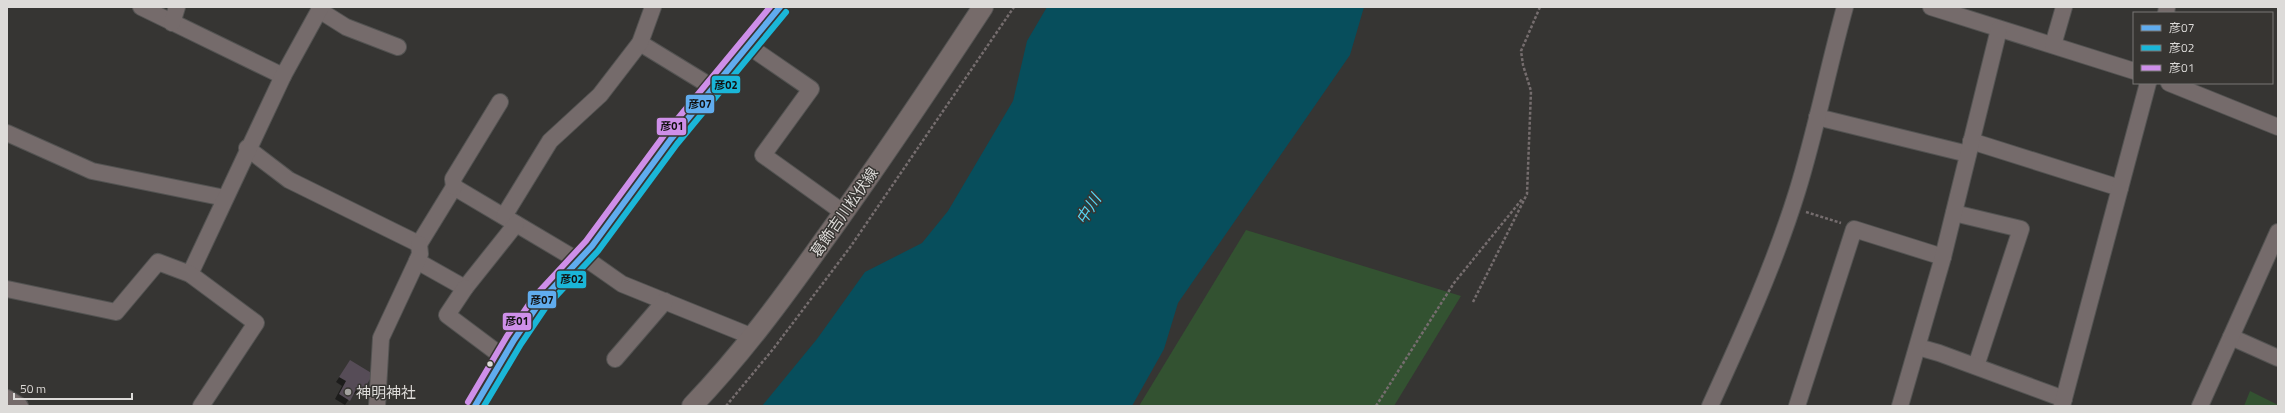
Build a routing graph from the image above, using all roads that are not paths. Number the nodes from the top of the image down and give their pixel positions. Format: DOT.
graph roads {
  1 [pos="141,7"];
  2 [pos="176,7"];
  3 [pos="653,7"];
  4 [pos="780,7"];
  5 [pos="983,7"];
  6 [pos="1845,7"];
  7 [pos="1931,7"];
  8 [pos="2064,7"];
  9 [pos="320,8"];
  10 [pos="172,23"];
  11 [pos="1999,29"];
  12 [pos="640,44"];
  13 [pos="747,45"];
  14 [pos="2054,45"];
  15 [pos="398,47"];
  16 [pos="2133,71"];
  17 [pos="282,76"];
  18 [pos="2148,84"];
  19 [pos="2171,84"];
  20 [pos="712,87"];
  21 [pos="500,102"];
  22 [pos="1817,117"];
  23 [pos="2278,127"];
  24 [pos="7,133"];
  25 [pos="247,148"];
  26 [pos="1970,148"];
  27 [pos="454,187"];
  28 [pos="2120,188"];
  29 [pos="225,198"];
  30 [pos="844,213"];
  31 [pos="1954,213"];
  32 [pos="510,220"];
  33 [pos="2278,232"];
  34 [pos="419,244"];
  35 [pos="2274,254"];
  36 [pos="1943,257"];
  37 [pos="580,258"];
  38 [pos="418,261"];
  39 [pos="190,274"];
  40 [pos="465,288"];
  41 [pos="7,289"];
  42 [pos="665,301"];
  43 [pos="753,337"];
  44 [pos="2231,337"];
  45 [pos="378,339"];
  46 [pos="1918,348"];
  47 [pos="503,357"];
  48 [pos="2278,358"];
  49 [pos="615,359"];
  50 [pos="1976,366"];
  51 [pos="7,398"];
  52 [pos="2063,402"];
  53 [pos="20,406"];
  54 [pos="201,406"];
  55 [pos="378,406"];
  56 [pos="475,406"];
  57 [pos="692,406"];
  58 [pos="1710,406"];
  59 [pos="1797,406"];
  60 [pos="1900,406"];
  61 [pos="2200,406"];
  1 -- 10 [label="street"];
  2 -- 10 [label="street"];
  3 -- 12 [label="street"];
  4 -- 13 [label="street"];
  5 -- 30 [label="main road, 葛飾吉川松伏線"];
  6 -- 22 [label="street"];
  7 -- 11 [label="street"];
  8 -- 14 [label="street"];
  9 -- 15 [label="street"];
  9 -- 17 [label="street"];
  10 -- 17 [label="street"];
  11 -- 14 [label="street"];
  11 -- 26 [label="street"];
  12 -- 20 [label="street"];
  12 -- 32 [label="street"];
  13 -- 20 [label="street"];
  13 -- 30 [label="street"];
  14 -- 16 [label="street"];
  17 -- 25 [label="street"];
  18 -- 28 [label="street"];
  19 -- 23 [label="street"];
  20 -- 37 [label="street"];
  21 -- 27 [label="street"];
  22 -- 26 [label="street"];
  22 -- 58 [label="street"];
  24 -- 29 [label="street"];
  25 -- 29 [label="street"];
  25 -- 34 [label="street"];
  26 -- 28 [label="street"];
  26 -- 31 [label="street"];
  27 -- 32 [label="street"];
  27 -- 34 [label="street"];
  28 -- 52 [label="street"];
  29 -- 39 [label="street"];
  30 -- 43 [label="main road, 葛飾吉川松伏線"];
  31 -- 36 [label="street"];
  31 -- 50 [label="street"];
  32 -- 37 [label="street"];
  32 -- 40 [label="street"];
  33 -- 35 [label="street"];
  34 -- 38 [label="street"];
  34 -- 45 [label="street"];
  35 -- 44 [label="street"];
  36 -- 46 [label="street"];
  36 -- 59 [label="street"];
  37 -- 42 [label="street"];
  37 -- 47 [label="street"];
  38 -- 40 [label="street"];
  38 -- 45 [label="street"];
  39 -- 41 [label="street"];
  39 -- 54 [label="street"];
  40 -- 47 [label="street"];
  42 -- 43 [label="street"];
  42 -- 49 [label="street"];
  43 -- 57 [label="main road, 葛飾吉川松伏線"];
  44 -- 48 [label="street"];
  44 -- 61 [label="street"];
  45 -- 55 [label="street"];
  46 -- 50 [label="street"];
  46 -- 60 [label="street"];
  47 -- 56 [label="street"];
  50 -- 52 [label="street"];
  51 -- 53 [label="street"];
}
